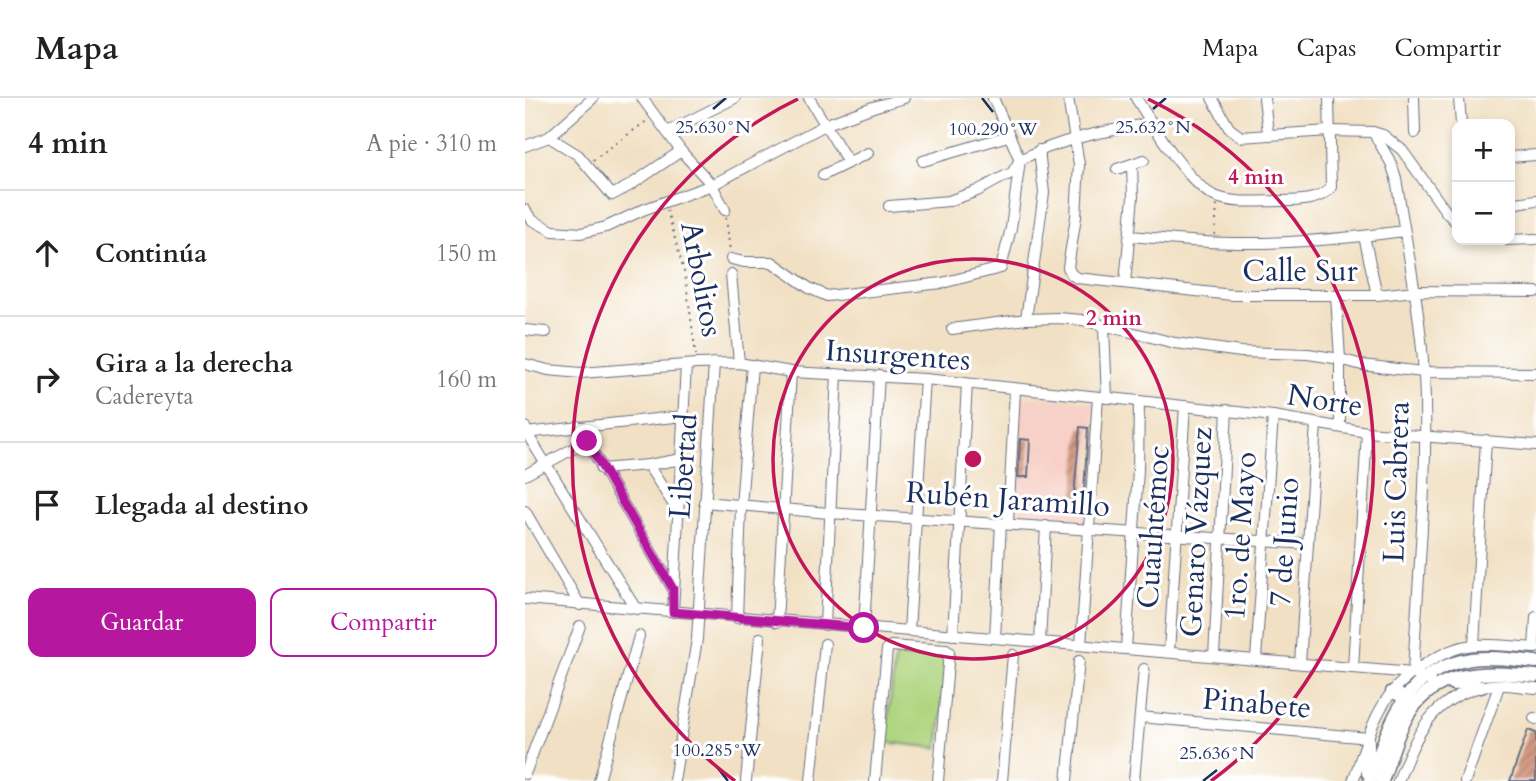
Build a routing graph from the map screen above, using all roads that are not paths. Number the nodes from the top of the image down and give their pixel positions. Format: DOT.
graph roads {
  1 [pos="593,98"];
  2 [pos="642,98"];
  3 [pos="735,98"];
  4 [pos="809,98"];
  5 [pos="904,98"];
  6 [pos="993,98"];
  7 [pos="1068,98"];
  8 [pos="1136,98"];
  9 [pos="1212,98"];
  10 [pos="1264,98"];
  11 [pos="1329,98"];
  12 [pos="1414,98"];
  13 [pos="1459,98"];
  14 [pos="1461,119"];
  15 [pos="1153,123"];
  16 [pos="827,124"];
  17 [pos="1329,131"];
  18 [pos="667,132"];
  19 [pos="1373,132"];
  20 [pos="1268,133"];
  21 [pos="1415,133"];
  22 [pos="549,137"];
  23 [pos="1076,137"];
  24 [pos="1012,140"];
  25 [pos="525,146"];
  26 [pos="681,150"];
  27 [pos="1039,150"];
  28 [pos="869,153"];
  29 [pos="1536,155"];
  30 [pos="1515,157"];
  31 [pos="1020,160"];
  32 [pos="1144,160"];
  33 [pos="923,161"];
  34 [pos="848,162"];
  35 [pos="1132,164"];
  36 [pos="1117,169"];
  37 [pos="823,175"];
  38 [pos="712,185"];
  39 [pos="1536,200"];
  40 [pos="1515,203"];
  41 [pos="889,206"];
  42 [pos="725,210"];
  43 [pos="525,211"];
  44 [pos="1452,218"];
  45 [pos="1404,231"];
  46 [pos="1131,236"];
  47 [pos="1364,236"];
  48 [pos="1536,239"];
  49 [pos="1515,240"];
  50 [pos="731,259"];
  51 [pos="731,274"];
  52 [pos="1125,283"];
  53 [pos="1415,291"];
  54 [pos="1536,292"];
  55 [pos="1377,295"];
  56 [pos="1336,296"];
  57 [pos="1026,319"];
  58 [pos="1104,327"];
  59 [pos="952,329"];
  60 [pos="525,330"];
  61 [pos="546,332"];
  62 [pos="1340,359"];
  63 [pos="714,363"];
  64 [pos="739,363"];
  65 [pos="525,364"];
  66 [pos="692,364"];
  67 [pos="752,365"];
  68 [pos="791,372"];
  69 [pos="1423,372"];
  70 [pos="1536,373"];
  71 [pos="838,374"];
  72 [pos="879,375"];
  73 [pos="925,379"];
  74 [pos="967,384"];
  75 [pos="1015,390"];
  76 [pos="1102,397"];
  77 [pos="1139,401"];
  78 [pos="1185,406"];
  79 [pos="1227,410"];
  80 [pos="684,416"];
  81 [pos="1273,416"];
  82 [pos="1316,424"];
  83 [pos="578,426"];
  84 [pos="525,427"];
  85 [pos="1340,427"];
  86 [pos="1367,432"];
  87 [pos="525,433"];
  88 [pos="1425,435"];
  89 [pos="1486,440"];
  90 [pos="587,441"];
  91 [pos="1536,445"];
  92 [pos="682,458"];
  93 [pos="546,464"];
  94 [pos="648,465"];
  95 [pos="601,469"];
  96 [pos="525,475"];
  97 [pos="705,502"];
  98 [pos="741,506"];
  99 [pos="784,509"];
  100 [pos="677,510"];
  101 [pos="525,511"];
  102 [pos="829,513"];
  103 [pos="871,515"];
  104 [pos="917,517"];
  105 [pos="959,520"];
  106 [pos="1004,523"];
  107 [pos="1046,526"];
  108 [pos="1090,529"];
  109 [pos="1133,533"];
  110 [pos="1177,536"];
  111 [pos="1220,538"];
  112 [pos="1263,540"];
  113 [pos="1308,544"];
  114 [pos="673,589"];
  115 [pos="525,600"];
  116 [pos="580,605"];
  117 [pos="636,609"];
  118 [pos="673,612"];
  119 [pos="699,615"];
  120 [pos="1536,617"];
  121 [pos="737,618"];
  122 [pos="778,621"];
  123 [pos="825,625"];
  124 [pos="580,626"];
  125 [pos="864,628"];
  126 [pos="909,631"];
  127 [pos="953,635"];
  128 [pos="639,636"];
  129 [pos="760,638"];
  130 [pos="995,638"];
  131 [pos="1040,642"];
  132 [pos="825,645"];
  133 [pos="1081,645"];
  134 [pos="1474,645"];
  135 [pos="1126,648"];
  136 [pos="1535,648"];
  137 [pos="1169,652"];
  138 [pos="1013,655"];
  139 [pos="1214,656"];
  140 [pos="1257,659"];
  141 [pos="1079,661"];
  142 [pos="1536,662"];
  143 [pos="1300,663"];
  144 [pos="1353,668"];
  145 [pos="1144,669"];
  146 [pos="1419,676"];
  147 [pos="1536,676"];
  148 [pos="1438,685"];
  149 [pos="1499,686"];
  150 [pos="1481,687"];
  151 [pos="1536,688"];
  152 [pos="1392,692"];
  153 [pos="1409,702"];
  154 [pos="1140,717"];
  155 [pos="1368,740"];
  156 [pos="525,774"];
  157 [pos="599,781"];
  158 [pos="674,781"];
  159 [pos="745,781"];
  160 [pos="811,781"];
  161 [pos="875,781"];
  162 [pos="938,781"];
  163 [pos="1002,781"];
  164 [pos="1067,781"];
  165 [pos="1134,781"];
  166 [pos="1353,781"];
  167 [pos="1369,781"];
  168 [pos="1383,781"];
  169 [pos="1398,781"];
  170 [pos="1465,781"];
  1 -- 22 [label="street"];
  2 -- 18 [label="street"];
  3 -- 18 [label="street"];
  4 -- 16 [label="street"];
  5 -- 16 [label="street"];
  6 -- 24 [label="street"];
  7 -- 23 [label="street"];
  8 -- 15 [label="street"];
  9 -- 20 [label="street"];
  10 -- 20 [label="street"];
  11 -- 17 [label="street"];
  12 -- 21 [label="street"];
  13 -- 14 [label="street"];
  15 -- 17 [label="street"];
  15 -- 23 [label="street"];
  16 -- 34 [label="street"];
  16 -- 38 [label="street"];
  17 -- 19 [label="street"];
  17 -- 20 [label="street"];
  18 -- 26 [label="street"];
  19 -- 44 [label="street"];
  19 -- 45 [label="street, Luis Cabrera"];
  22 -- 25 [label="street"];
  22 -- 26 [label="street"];
  23 -- 27 [label="street"];
  23 -- 52 [label="street, Calle Sur"];
  24 -- 31 [label="street"];
  24 -- 33 [label="street"];
  26 -- 38 [label="street"];
  27 -- 31 [label="street"];
  27 -- 57 [label="street"];
  28 -- 34 [label="street"];
  29 -- 30 [label="street"];
  31 -- 41 [label="street"];
  31 -- 50 [label="street"];
  32 -- 35 [label="street"];
  34 -- 37 [label="street"];
  35 -- 36 [label="street"];
  35 -- 46 [label="street"];
  38 -- 42 [label="street"];
  38 -- 43 [label="street"];
  39 -- 40 [label="street"];
  45 -- 47 [label="street"];
  45 -- 53 [label="street, Luis Cabrera"];
  46 -- 47 [label="street"];
  46 -- 52 [label="street"];
  47 -- 55 [label="street"];
  48 -- 49 [label="street"];
  51 -- 64 [label="street"];
  52 -- 56 [label="street, Calle Sur"];
  53 -- 54 [label="street, Calle Sur"];
  53 -- 55 [label="street, Calle Sur"];
  53 -- 69 [label="street, Luis Cabrera"];
  55 -- 56 [label="street, Calle Sur"];
  56 -- 62 [label="street"];
  57 -- 58 [label="street"];
  57 -- 59 [label="street"];
  58 -- 62 [label="street"];
  58 -- 76 [label="street"];
  60 -- 61 [label="street"];
  62 -- 69 [label="street"];
  62 -- 85 [label="street"];
  63 -- 64 [label="street, Insurgentes"];
  63 -- 66 [label="street, Insurgentes"];
  63 -- 97 [label="street, Libertad"];
  64 -- 67 [label="street, Insurgentes"];
  65 -- 66 [label="street, Insurgentes"];
  66 -- 80 [label="street"];
  67 -- 68 [label="street, Insurgentes"];
  67 -- 98 [label="street"];
  68 -- 71 [label="street, Insurgentes"];
  68 -- 99 [label="street"];
  69 -- 70 [label="street"];
  69 -- 88 [label="street, Luis Cabrera"];
  71 -- 72 [label="street, Insurgentes"];
  71 -- 102 [label="street"];
  72 -- 73 [label="street, Insurgentes"];
  72 -- 103 [label="street"];
  73 -- 74 [label="street, Insurgentes"];
  73 -- 104 [label="street"];
  74 -- 75 [label="street, Insurgentes"];
  74 -- 105 [label="street"];
  75 -- 76 [label="street, Insurgentes"];
  75 -- 106 [label="street"];
  76 -- 77 [label="street, Norte"];
  76 -- 108 [label="street"];
  77 -- 78 [label="street, Norte"];
  77 -- 109 [label="street"];
  78 -- 79 [label="street, Norte"];
  78 -- 110 [label="street, Cuauhtémoc"];
  79 -- 81 [label="street, Norte"];
  79 -- 111 [label="street, Genaro Vázquez"];
  80 -- 83 [label="street"];
  80 -- 92 [label="street"];
  81 -- 82 [label="street, Norte"];
  81 -- 112 [label="street, 1ro. de Mayo"];
  82 -- 85 [label="street, Norte"];
  82 -- 113 [label="street, 7 de Junio"];
  83 -- 87 [label="street"];
  83 -- 90 [label="street"];
  84 -- 87 [label="street"];
  85 -- 86 [label="street, Norte"];
  86 -- 88 [label="street, Norte"];
  86 -- 144 [label="street"];
  87 -- 93 [label="street"];
  88 -- 89 [label="street, Norte"];
  88 -- 146 [label="street, Luis Cabrera"];
  89 -- 91 [label="street, Norte"];
  89 -- 134 [label="street"];
  90 -- 93 [label="street"];
  90 -- 95 [label="street"];
  92 -- 94 [label="street"];
  92 -- 100 [label="street"];
  93 -- 96 [label="street"];
  93 -- 117 [label="street"];
  94 -- 95 [label="street"];
  94 -- 100 [label="street"];
  95 -- 114 [label="street"];
  97 -- 98 [label="street, Rubén Jaramillo"];
  97 -- 119 [label="street, Libertad"];
  98 -- 99 [label="street, Rubén Jaramillo"];
  98 -- 121 [label="street"];
  99 -- 102 [label="street, Rubén Jaramillo"];
  99 -- 122 [label="street"];
  100 -- 114 [label="street"];
  101 -- 116 [label="street"];
  102 -- 103 [label="street, Rubén Jaramillo"];
  102 -- 123 [label="street"];
  103 -- 104 [label="street, Rubén Jaramillo"];
  103 -- 125 [label="street"];
  104 -- 105 [label="street, Rubén Jaramillo"];
  104 -- 126 [label="street"];
  105 -- 106 [label="street, Rubén Jaramillo"];
  105 -- 127 [label="street"];
  106 -- 107 [label="street, Rubén Jaramillo"];
  106 -- 130 [label="street"];
  107 -- 108 [label="street, Rubén Jaramillo"];
  107 -- 131 [label="street"];
  108 -- 109 [label="street, Rubén Jaramillo"];
  108 -- 133 [label="street"];
  109 -- 110 [label="street, Rubén Jaramillo"];
  109 -- 135 [label="street"];
  110 -- 111 [label="street, Rubén Jaramillo"];
  110 -- 137 [label="street, Cuauhtémoc"];
  111 -- 112 [label="street, Rubén Jaramillo"];
  111 -- 139 [label="street, Genaro Vázquez"];
  112 -- 113 [label="street, Rubén Jaramillo"];
  112 -- 140 [label="street, 1ro. de Mayo"];
  113 -- 143 [label="street, 7 de Junio"];
  114 -- 118 [label="street"];
  115 -- 116 [label="street"];
  116 -- 117 [label="street"];
  117 -- 118 [label="street"];
  118 -- 119 [label="street"];
  119 -- 121 [label="street"];
  119 -- 158 [label="street, Libertad"];
  120 -- 136 [label="street"];
  121 -- 122 [label="street"];
  122 -- 123 [label="street"];
  123 -- 125 [label="street"];
  124 -- 156 [label="street"];
  125 -- 126 [label="street"];
  126 -- 127 [label="street"];
  127 -- 130 [label="street"];
  128 -- 157 [label="street"];
  129 -- 159 [label="street"];
  130 -- 131 [label="street"];
  131 -- 133 [label="street"];
  132 -- 160 [label="street"];
  133 -- 135 [label="street"];
  134 -- 136 [label="street"];
  134 -- 146 [label="street"];
  135 -- 137 [label="street"];
  137 -- 139 [label="street"];
  138 -- 163 [label="street"];
  139 -- 140 [label="street"];
  140 -- 143 [label="street"];
  141 -- 164 [label="street"];
  142 -- 146 [label="main road"];
  143 -- 144 [label="street"];
  144 -- 146 [label="street"];
  145 -- 154 [label="street"];
  146 -- 148 [label="street"];
  146 -- 152 [label="street"];
  146 -- 153 [label="main road"];
  147 -- 148 [label="main road"];
  148 -- 150 [label="main road"];
  148 -- 153 [label="main road"];
  149 -- 150 [label="street"];
  149 -- 151 [label="street"];
  149 -- 170 [label="street"];
  150 -- 169 [label="street"];
  152 -- 153 [label="main road"];
  152 -- 155 [label="street"];
  153 -- 167 [label="main road"];
  153 -- 168 [label="main road"];
  154 -- 155 [label="street, Pinabete"];
  154 -- 165 [label="street"];
  155 -- 166 [label="street"];
  155 -- 167 [label="main road"];
  161 -- 162 [label="street"];
}
